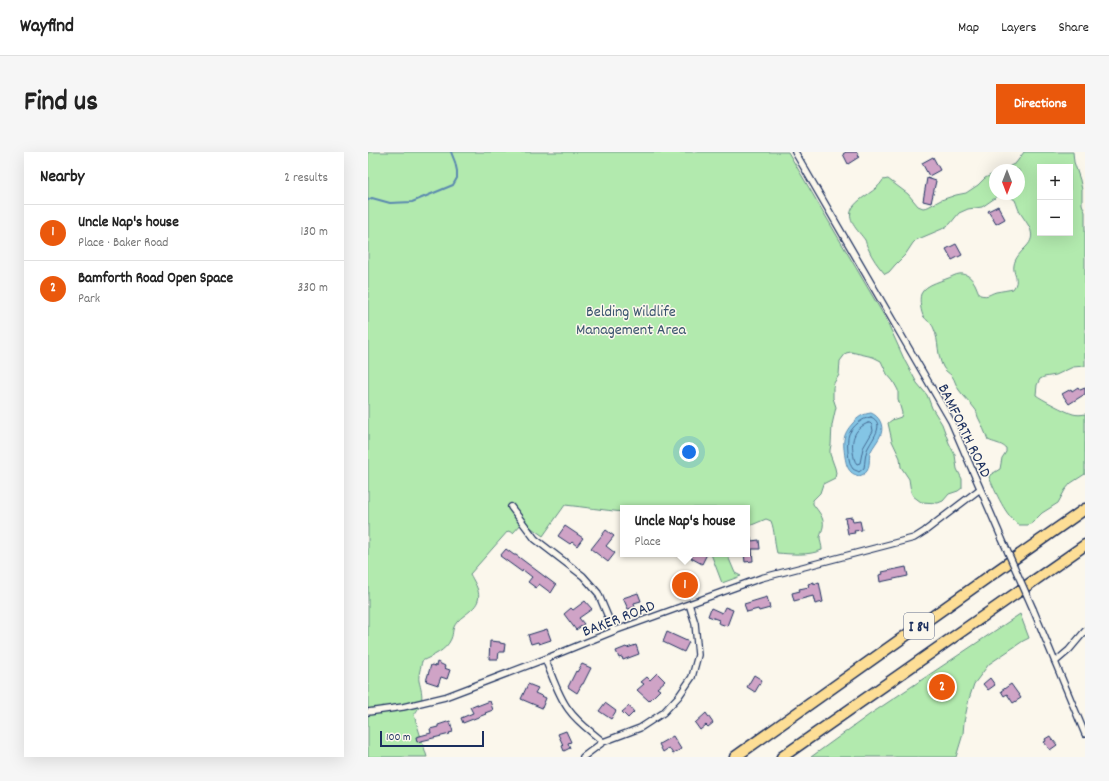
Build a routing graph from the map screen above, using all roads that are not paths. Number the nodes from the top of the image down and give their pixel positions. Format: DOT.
graph roads {
  1 [pos="795,152"];
  2 [pos="980,488"];
  3 [pos="511,507"];
  4 [pos="1085,509"];
  5 [pos="1085,545"];
  6 [pos="689,604"];
  7 [pos="614,631"];
  8 [pos="1085,631"];
  9 [pos="545,659"];
  10 [pos="1055,662"];
  11 [pos="368,712"];
  12 [pos="1085,734"];
  13 [pos="603,742"];
  14 [pos="583,757"];
  15 [pos="735,757"];
  16 [pos="782,757"];
  1 -- 2 [label="street, BAMFORTH ROAD"];
  2 -- 6 [label="street, BAKER ROAD"];
  2 -- 10 [label="street, BAMFORTH ROAD, bridge"];
  3 -- 7 [label="street"];
  4 -- 15 [label="highway, I 84"];
  5 -- 16 [label="highway, I 84"];
  6 -- 7 [label="street, BAKER ROAD"];
  6 -- 13 [label="street"];
  7 -- 9 [label="street, BAKER ROAD"];
  8 -- 10 [label="street"];
  9 -- 11 [label="street, BAKER ROAD"];
  9 -- 13 [label="street"];
  10 -- 12 [label="street, BAMFORTH ROAD"];
  13 -- 14 [label="street"];
}
